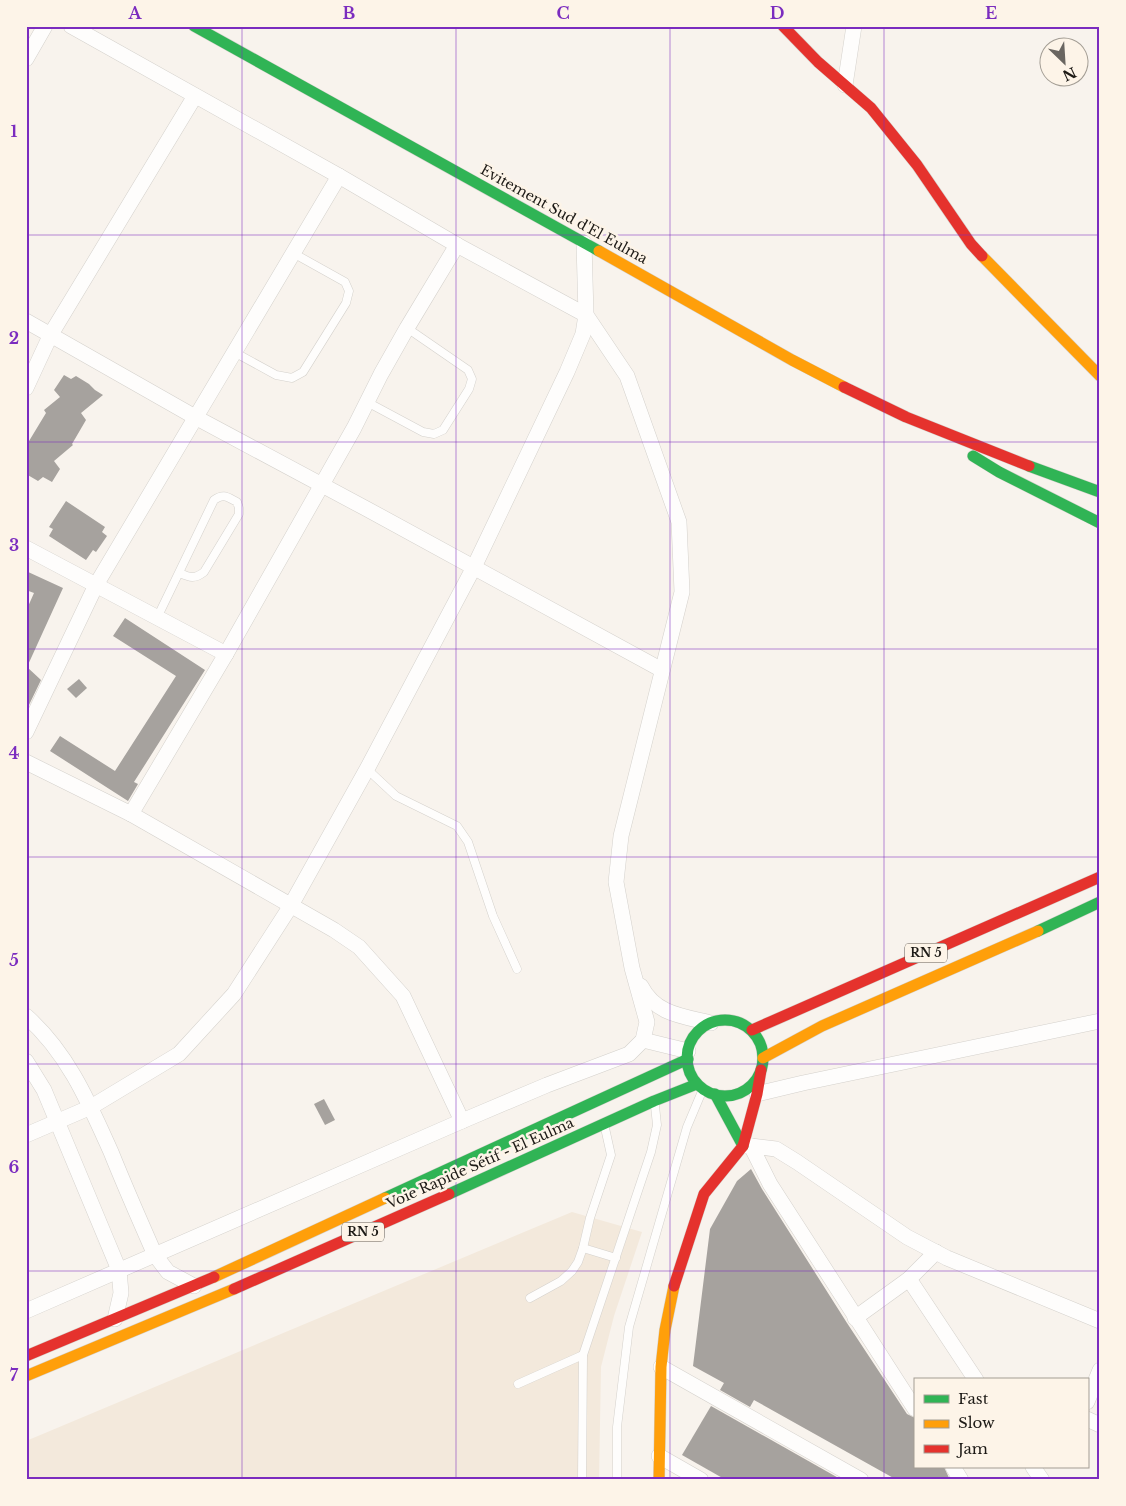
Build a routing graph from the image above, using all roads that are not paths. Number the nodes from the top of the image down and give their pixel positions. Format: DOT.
graph roads {
  1 [pos="45,26"];
  2 [pos="71,26"];
  3 [pos="194,26"];
  4 [pos="783,26"];
  5 [pos="854,26"];
  6 [pos="26,59"];
  7 [pos="845,85"];
  8 [pos="195,96"];
  9 [pos="339,176"];
  10 [pos="584,243"];
  11 [pos="457,246"];
  12 [pos="293,253"];
  13 [pos="586,315"];
  14 [pos="26,321"];
  15 [pos="407,328"];
  16 [pos="51,334"];
  17 [pos="234,352"];
  18 [pos="1100,376"];
  19 [pos="26,388"];
  20 [pos="367,402"];
  21 [pos="195,417"];
  22 [pos="920,424"];
  23 [pos="321,486"];
  24 [pos="1100,492"];
  25 [pos="1100,523"];
  26 [pos="26,548"];
  27 [pos="474,567"];
  28 [pos="180,573"];
  29 [pos="96,585"];
  30 [pos="158,618"];
  31 [pos="226,654"];
  32 [pos="662,670"];
  33 [pos="26,732"];
  34 [pos="26,762"];
  35 [pos="367,769"];
  36 [pos="131,814"];
  37 [pos="1100,877"];
  38 [pos="1100,902"];
  39 [pos="290,907"];
  40 [pos="632,968"];
  41 [pos="517,969"];
  42 [pos="26,1016"];
  43 [pos="1100,1021"];
  44 [pos="711,1023"];
  45 [pos="752,1030"];
  46 [pos="643,1040"];
  47 [pos="688,1055"];
  48 [pos="763,1058"];
  49 [pos="26,1061"];
  50 [pos="761,1070"];
  51 [pos="700,1086"];
  52 [pos="715,1094"];
  53 [pos="758,1094"];
  54 [pos="654,1101"];
  55 [pos="91,1107"];
  56 [pos="462,1121"];
  57 [pos="58,1122"];
  58 [pos="604,1124"];
  59 [pos="26,1135"];
  60 [pos="747,1146"];
  61 [pos="583,1248"];
  62 [pos="936,1252"];
  63 [pos="155,1255"];
  64 [pos="616,1258"];
  65 [pos="119,1270"];
  66 [pos="909,1279"];
  67 [pos="194,1286"];
  68 [pos="530,1298"];
  69 [pos="26,1311"];
  70 [pos="855,1318"];
  71 [pos="114,1319"];
  72 [pos="1100,1321"];
  73 [pos="26,1356"];
  74 [pos="583,1356"];
  75 [pos="661,1367"];
  76 [pos="1100,1370"];
  77 [pos="26,1376"];
  78 [pos="974,1376"];
  79 [pos="518,1384"];
  80 [pos="1088,1400"];
  81 [pos="914,1407"];
  82 [pos="1088,1420"];
  83 [pos="1100,1424"];
  84 [pos="659,1456"];
  85 [pos="954,1468"];
  86 [pos="1035,1468"];
  87 [pos="582,1480"];
  88 [pos="617,1480"];
  89 [pos="659,1480"];
  90 [pos="701,1480"];
  91 [pos="861,1480"];
  92 [pos="961,1480"];
  93 [pos="1042,1480"];
  1 -- 6 [label="street"];
  2 -- 8 [label="street"];
  3 -- 10 [label="main road, Evitement Sud d'El Eulma"];
  4 -- 7 [label="main road"];
  5 -- 7 [label="street"];
  7 -- 18 [label="main road"];
  8 -- 9 [label="street"];
  8 -- 16 [label="street"];
  9 -- 11 [label="street"];
  9 -- 12 [label="street"];
  10 -- 13 [label="street"];
  10 -- 22 [label="main road, Evitement Sud d'El Eulma"];
  11 -- 13 [label="street"];
  11 -- 15 [label="street"];
  12 -- 17 [label="street"];
  12 -- 17 [label="lane"];
  13 -- 27 [label="street"];
  13 -- 32 [label="street"];
  14 -- 16 [label="street"];
  15 -- 20 [label="street"];
  15 -- 20 [label="lane"];
  16 -- 19 [label="street"];
  16 -- 21 [label="street"];
  17 -- 21 [label="street"];
  20 -- 23 [label="street"];
  21 -- 23 [label="street"];
  21 -- 29 [label="street"];
  22 -- 24 [label="main road, Evitement Sud d'El Eulma"];
  22 -- 25 [label="main road, Evitement Sud d'El Eulma"];
  23 -- 27 [label="street"];
  23 -- 31 [label="street"];
  26 -- 29 [label="street"];
  27 -- 32 [label="street"];
  27 -- 35 [label="street"];
  28 -- 28 [label="lane"];
  28 -- 30 [label="lane"];
  29 -- 30 [label="street"];
  29 -- 33 [label="street"];
  30 -- 31 [label="street"];
  31 -- 36 [label="street"];
  32 -- 40 [label="street"];
  34 -- 36 [label="street"];
  35 -- 39 [label="street"];
  35 -- 41 [label="lane"];
  36 -- 39 [label="street"];
  37 -- 45 [label="main road, RN 5"];
  38 -- 48 [label="main road, RN 5"];
  39 -- 55 [label="street"];
  39 -- 56 [label="street"];
  40 -- 44 [label="street"];
  40 -- 46 [label="street"];
  42 -- 55 [label="street"];
  43 -- 53 [label="street"];
  44 -- 45 [label="main road"];
  44 -- 47 [label="main road"];
  45 -- 48 [label="main road"];
  46 -- 47 [label="street"];
  46 -- 56 [label="street"];
  47 -- 51 [label="main road"];
  47 -- 67 [label="main road, Voie Rapide Sétif - El Eulma / RN 5"];
  48 -- 50 [label="main road"];
  49 -- 57 [label="street"];
  50 -- 52 [label="main road"];
  50 -- 53 [label="main road"];
  51 -- 52 [label="main road"];
  51 -- 54 [label="main road, Voie Rapide Sétif - El Eulma / RN 5"];
  51 -- 88 [label="lane"];
  52 -- 60 [label="main road"];
  53 -- 60 [label="main road"];
  54 -- 58 [label="main road, Voie Rapide Sétif - El Eulma / RN 5"];
  54 -- 64 [label="lane"];
  55 -- 57 [label="street"];
  55 -- 63 [label="street"];
  56 -- 63 [label="street"];
  57 -- 59 [label="street"];
  57 -- 65 [label="street"];
  58 -- 61 [label="lane"];
  58 -- 77 [label="main road, Voie Rapide Sétif - El Eulma / RN 5"];
  60 -- 62 [label="street"];
  60 -- 70 [label="street"];
  60 -- 75 [label="main road"];
  61 -- 64 [label="lane"];
  61 -- 68 [label="lane"];
  62 -- 66 [label="street"];
  62 -- 72 [label="street"];
  63 -- 65 [label="street"];
  63 -- 67 [label="street"];
  64 -- 74 [label="lane"];
  65 -- 69 [label="street"];
  65 -- 71 [label="street"];
  66 -- 70 [label="street"];
  66 -- 78 [label="street"];
  67 -- 71 [label="main road, Voie Rapide Sétif - El Eulma / RN 5"];
  70 -- 81 [label="street"];
  71 -- 73 [label="main road, Voie Rapide Sétif - El Eulma / RN 5"];
  74 -- 79 [label="lane"];
  74 -- 87 [label="lane"];
  75 -- 84 [label="main road"];
  75 -- 91 [label="street"];
  76 -- 80 [label="street"];
  82 -- 83 [label="street"];
  84 -- 89 [label="main road"];
  84 -- 90 [label="street"];
  85 -- 92 [label="street"];
  86 -- 93 [label="street"];
}
